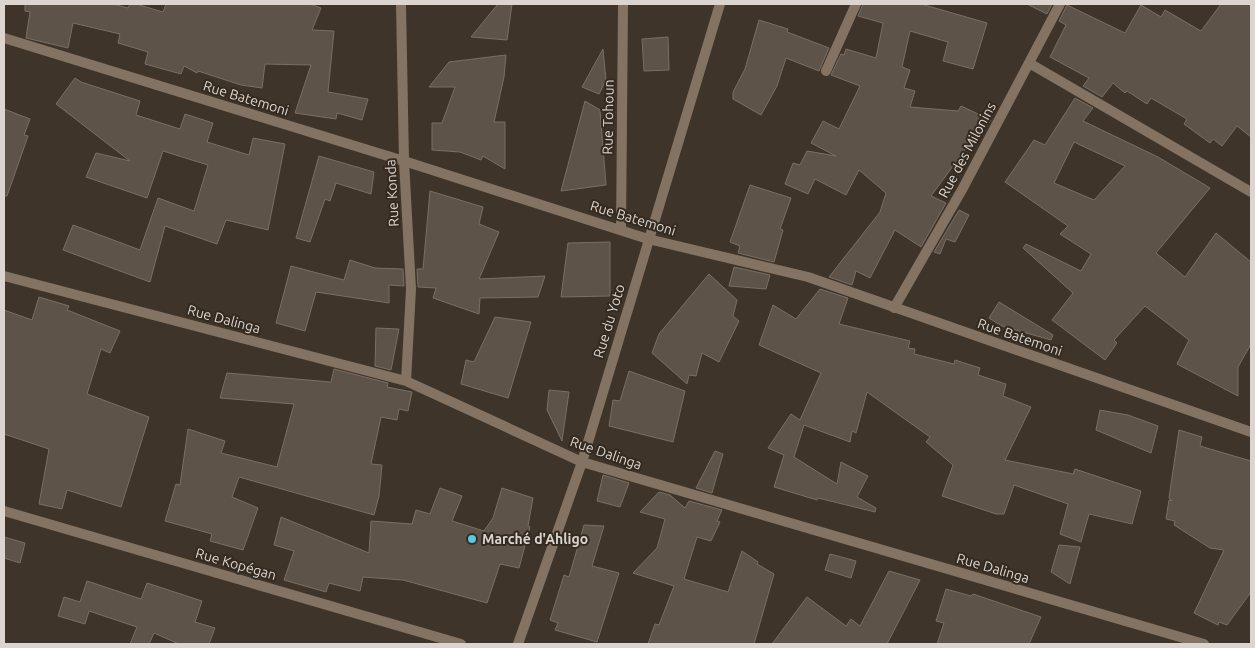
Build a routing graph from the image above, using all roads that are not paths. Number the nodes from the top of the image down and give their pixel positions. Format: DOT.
graph roads {
  1 [pos="400,4"];
  2 [pos="624,4"];
  3 [pos="720,4"];
  4 [pos="856,4"];
  5 [pos="1060,4"];
  6 [pos="4,38"];
  7 [pos="1029,63"];
  8 [pos="826,71"];
  9 [pos="404,161"];
  10 [pos="1251,192"];
  11 [pos="621,230"];
  12 [pos="648,239"];
  13 [pos="4,276"];
  14 [pos="894,308"];
  15 [pos="406,381"];
  16 [pos="1251,432"];
  17 [pos="582,462"];
  18 [pos="4,511"];
  19 [pos="461,644"];
  20 [pos="518,644"];
  21 [pos="1204,644"];
  1 -- 9 [label="street, Rue Konda"];
  2 -- 11 [label="street, Rue Tohoun"];
  3 -- 12 [label="street, Rue du Yoto"];
  4 -- 8 [label="street"];
  5 -- 7 [label="street, Rue des Milonins"];
  6 -- 9 [label="street, Rue Batemoni"];
  7 -- 10 [label="street"];
  7 -- 14 [label="street, Rue des Milonins"];
  9 -- 11 [label="street, Rue Batemoni"];
  9 -- 15 [label="street, Rue Konda"];
  11 -- 12 [label="street, Rue Batemoni"];
  12 -- 14 [label="street, Rue Batemoni"];
  12 -- 17 [label="street, Rue du Yoto"];
  13 -- 15 [label="street, Rue Dalinga"];
  14 -- 16 [label="street, Rue Batemoni"];
  15 -- 17 [label="street, Rue Dalinga"];
  17 -- 20 [label="street, Rue du Yoto"];
  17 -- 21 [label="street, Rue Dalinga"];
  18 -- 19 [label="street, Rue Kopégan"];
}
